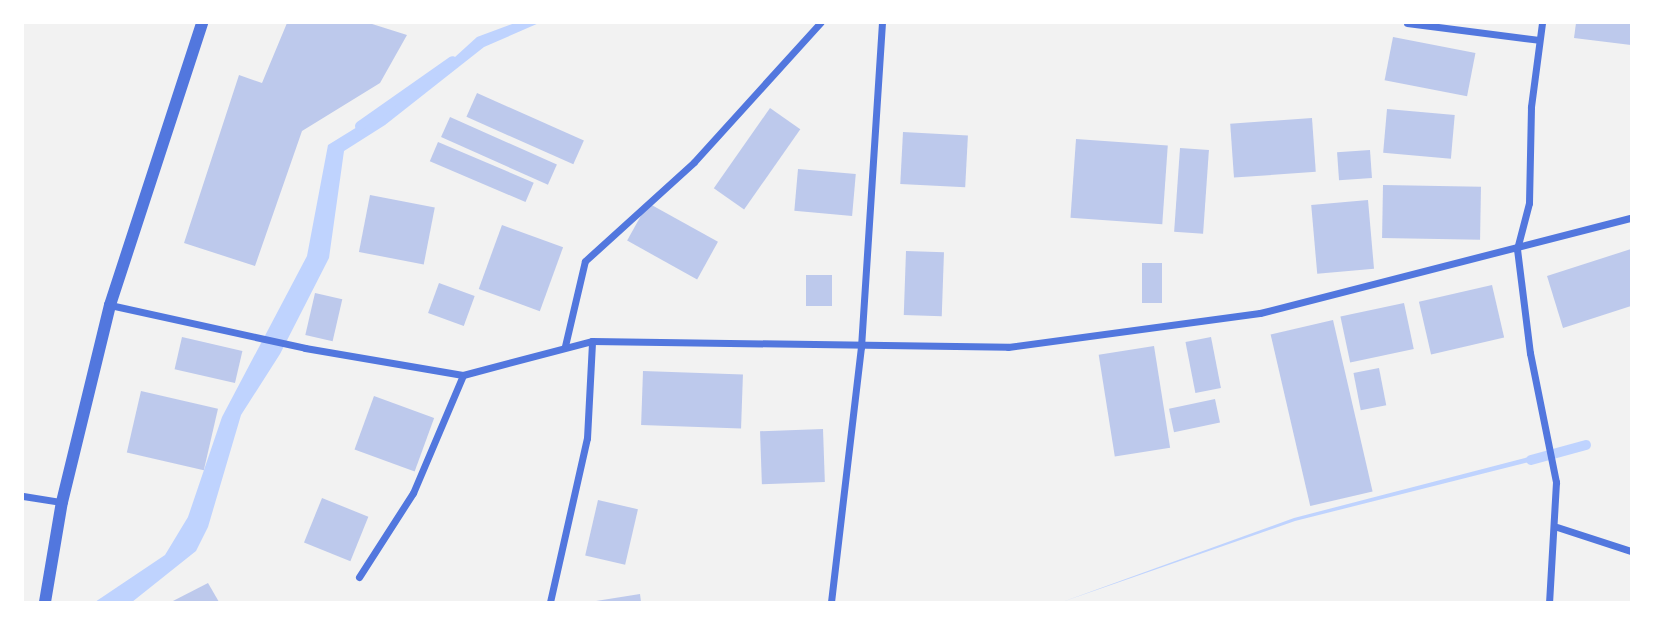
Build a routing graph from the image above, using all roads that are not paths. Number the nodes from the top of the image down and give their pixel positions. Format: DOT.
graph roads {
  1 [pos="202,23"];
  2 [pos="820,23"];
  3 [pos="882,23"];
  4 [pos="1406,23"];
  5 [pos="1542,23"];
  6 [pos="1539,40"];
  7 [pos="1631,218"];
  8 [pos="1517,249"];
  9 [pos="110,304"];
  10 [pos="592,341"];
  11 [pos="565,346"];
  12 [pos="861,347"];
  13 [pos="463,375"];
  14 [pos="23,496"];
  15 [pos="62,502"];
  16 [pos="1557,527"];
  17 [pos="1631,551"];
  18 [pos="359,577"];
  19 [pos="45,602"];
  20 [pos="550,602"];
  21 [pos="831,602"];
  22 [pos="1549,602"];
  1 -- 9 [label="street"];
  2 -- 11 [label="street"];
  3 -- 12 [label="street"];
  4 -- 6 [label="street"];
  5 -- 6 [label="street"];
  6 -- 8 [label="street"];
  7 -- 8 [label="street"];
  8 -- 12 [label="street"];
  8 -- 16 [label="street"];
  9 -- 13 [label="street"];
  9 -- 15 [label="street"];
  10 -- 11 [label="street"];
  10 -- 12 [label="street"];
  10 -- 20 [label="street"];
  11 -- 13 [label="street"];
  12 -- 21 [label="street"];
  13 -- 18 [label="street"];
  14 -- 15 [label="street"];
  15 -- 19 [label="street"];
  16 -- 17 [label="street"];
  16 -- 22 [label="street"];
}
